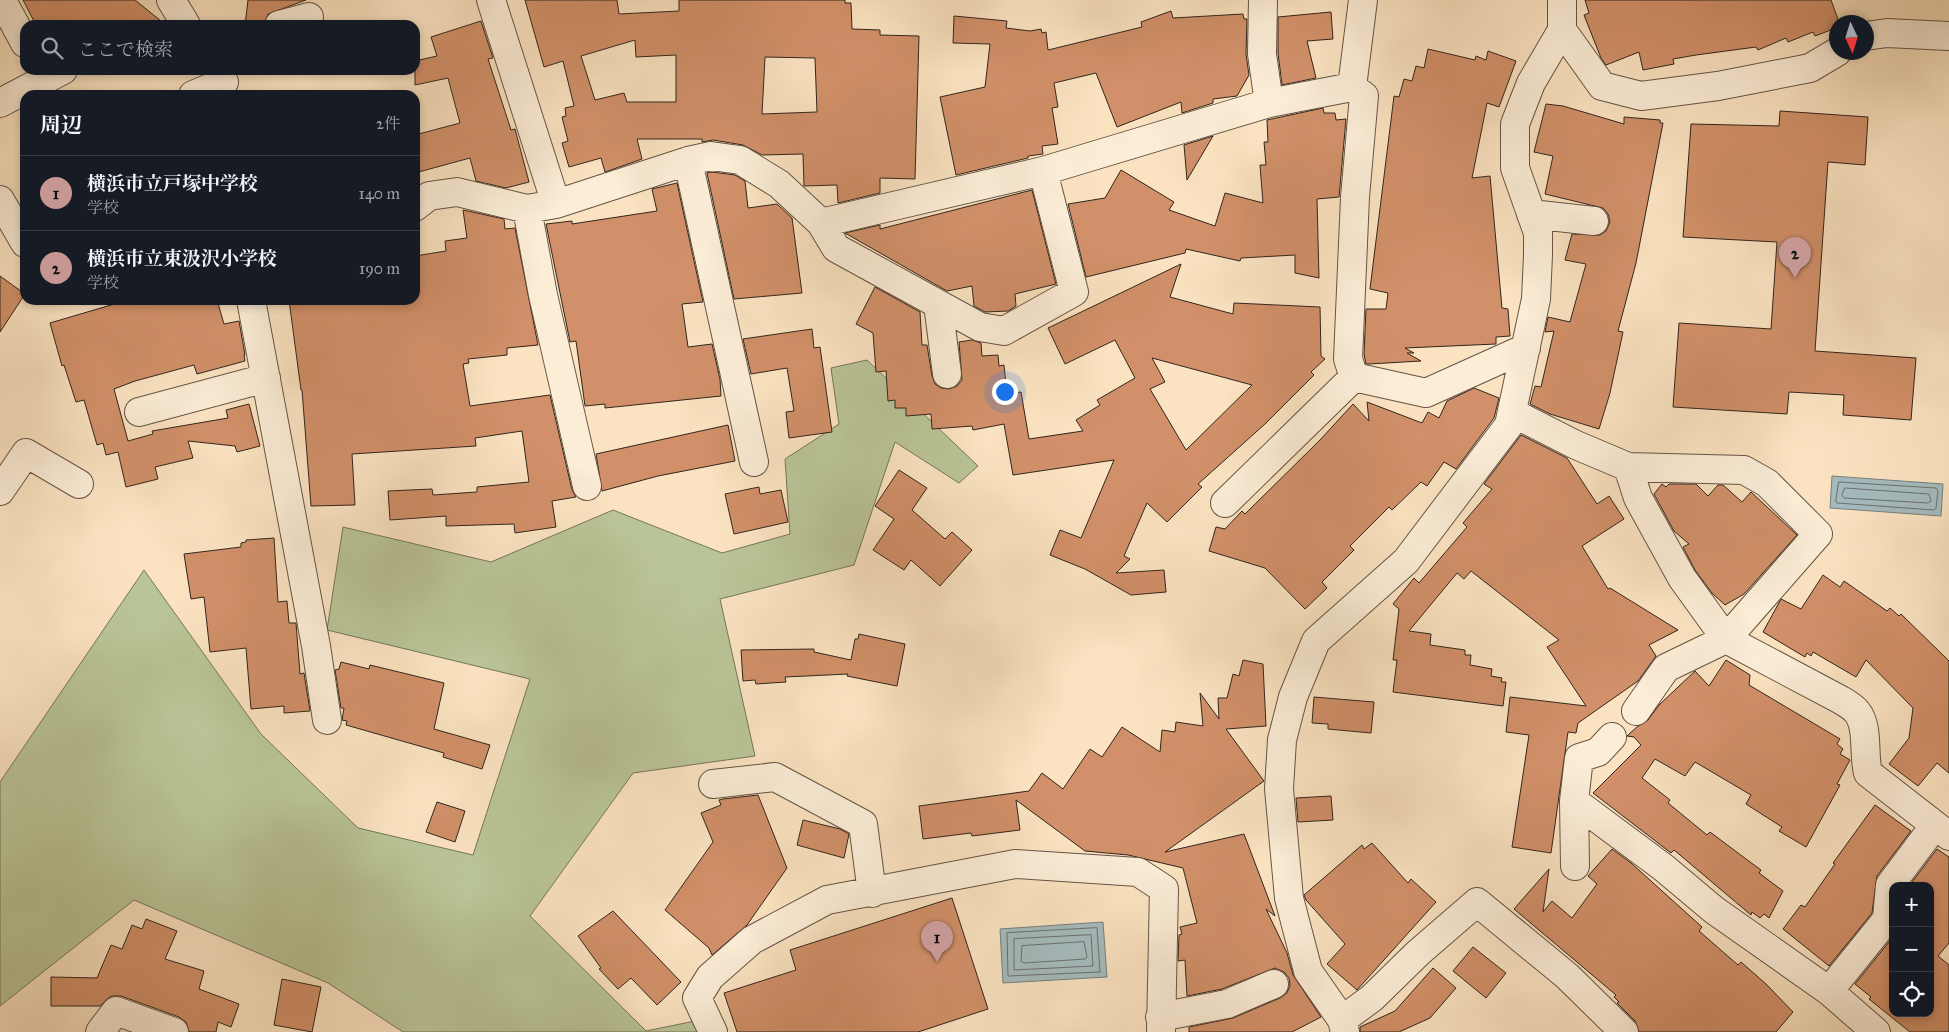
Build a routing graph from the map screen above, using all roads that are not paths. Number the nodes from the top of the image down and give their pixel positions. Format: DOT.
graph roads {
  1 [pos="172,0"];
  2 [pos="491,0"];
  3 [pos="1263,0"];
  4 [pos="1363,0"];
  5 [pos="1562,0"];
  6 [pos="0,11"];
  7 [pos="309,16"];
  8 [pos="183,20"];
  9 [pos="296,20"];
  10 [pos="1562,30"];
  11 [pos="20,33"];
  12 [pos="1874,34"];
  13 [pos="1949,36"];
  14 [pos="1829,57"];
  15 [pos="46,75"];
  16 [pos="224,82"];
  17 [pos="1352,87"];
  18 [pos="21,90"];
  19 [pos="205,90"];
  20 [pos="20,91"];
  21 [pos="0,103"];
  22 [pos="1269,103"];
  23 [pos="688,161"];
  24 [pos="1043,171"];
  25 [pos="0,200"];
  26 [pos="420,203"];
  27 [pos="556,204"];
  28 [pos="527,209"];
  29 [pos="1531,214"];
  30 [pos="1594,221"];
  31 [pos="820,223"];
  32 [pos="20,234"];
  33 [pos="938,304"];
  34 [pos="252,305"];
  35 [pos="1526,348"];
  36 [pos="947,374"];
  37 [pos="1354,377"];
  38 [pos="266,378"];
  39 [pos="139,412"];
  40 [pos="1513,413"];
  41 [pos="754,462"];
  42 [pos="1628,467"];
  43 [pos="79,484"];
  44 [pos="587,486"];
  45 [pos="0,491"];
  46 [pos="1225,503"];
  47 [pos="1726,639"];
  48 [pos="1636,711"];
  49 [pos="327,720"];
  50 [pos="1612,737"];
  51 [pos="713,784"];
  52 [pos="1574,801"];
  53 [pos="1942,831"];
  54 [pos="1575,866"];
  55 [pos="872,893"];
  56 [pos="1274,984"];
  57 [pos="1829,991"];
  58 [pos="1161,1025"];
  59 [pos="1343,1026"];
  60 [pos="100,1032"];
  61 [pos="174,1032"];
  62 [pos="713,1032"];
  63 [pos="1624,1032"];
  64 [pos="1876,1032"];
  1 -- 8 [label="street"];
  2 -- 27 [label="street"];
  3 -- 22 [label="street"];
  4 -- 17 [label="street"];
  5 -- 10 [label="street"];
  6 -- 11 [label="street"];
  7 -- 9 [label="street"];
  10 -- 14 [label="street"];
  10 -- 29 [label="street"];
  12 -- 13 [label="street"];
  15 -- 18 [label="street"];
  16 -- 19 [label="street"];
  17 -- 22 [label="street"];
  17 -- 37 [label="street"];
  20 -- 21 [label="street"];
  22 -- 24 [label="street"];
  23 -- 27 [label="street"];
  23 -- 31 [label="street"];
  23 -- 41 [label="street"];
  24 -- 31 [label="street"];
  24 -- 33 [label="street"];
  25 -- 32 [label="street"];
  26 -- 28 [label="street"];
  27 -- 28 [label="street"];
  28 -- 44 [label="street"];
  29 -- 30 [label="street"];
  29 -- 35 [label="street"];
  31 -- 33 [label="street"];
  33 -- 36 [label="street"];
  34 -- 38 [label="street"];
  35 -- 37 [label="street"];
  35 -- 40 [label="street"];
  37 -- 46 [label="street"];
  38 -- 39 [label="street"];
  38 -- 49 [label="street"];
  40 -- 42 [label="street"];
  40 -- 59 [label="street"];
  42 -- 47 [label="street"];
  42 -- 47 [label="street"];
  43 -- 45 [label="street"];
  47 -- 48 [label="street"];
  47 -- 53 [label="street"];
  50 -- 52 [label="street"];
  51 -- 55 [label="street"];
  52 -- 54 [label="street"];
  52 -- 57 [label="street"];
  53 -- 57 [label="street"];
  55 -- 58 [label="street"];
  55 -- 62 [label="street"];
  56 -- 58 [label="street"];
  57 -- 64 [label="street"];
  59 -- 63 [label="street"];
  60 -- 61 [label="street"];
}
